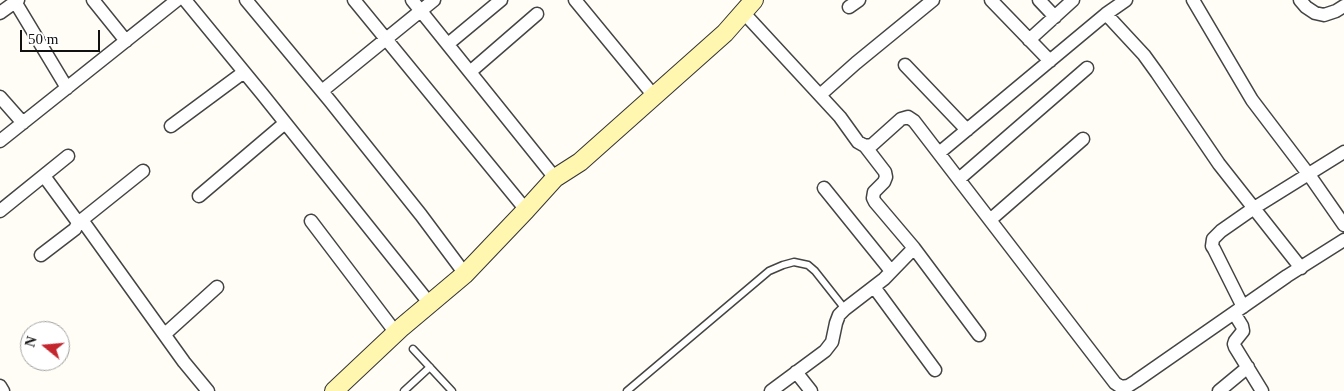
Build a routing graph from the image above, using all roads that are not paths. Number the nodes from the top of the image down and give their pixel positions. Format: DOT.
graph roads {
  1 [pos="93,0"];
  2 [pos="177,0"];
  3 [pos="185,0"];
  4 [pos="246,0"];
  5 [pos="354,0"];
  6 [pos="412,0"];
  7 [pos="434,0"];
  8 [pos="500,0"];
  9 [pos="575,0"];
  10 [pos="933,0"];
  11 [pos="991,0"];
  12 [pos="1040,0"];
  13 [pos="1073,0"];
  14 [pos="1126,0"];
  15 [pos="1193,0"];
  16 [pos="1300,0"];
  17 [pos="16,1"];
  18 [pos="749,6"];
  19 [pos="1344,6"];
  20 [pos="421,10"];
  21 [pos="0,13"];
  22 [pos="537,14"];
  23 [pos="1106,14"];
  24 [pos="1055,17"];
  25 [pos="386,38"];
  26 [pos="126,40"];
  27 [pos="1029,40"];
  28 [pos="448,44"];
  29 [pos="1050,61"];
  30 [pos="905,66"];
  31 [pos="1087,68"];
  32 [pos="244,72"];
  33 [pos="470,72"];
  34 [pos="67,88"];
  35 [pos="322,91"];
  36 [pos="820,95"];
  37 [pos="654,96"];
  38 [pos="0,97"];
  39 [pos="23,123"];
  40 [pos="286,123"];
  41 [pos="171,126"];
  42 [pos="967,130"];
  43 [pos="1083,139"];
  44 [pos="0,141"];
  45 [pos="865,146"];
  46 [pos="1344,152"];
  47 [pos="939,153"];
  48 [pos="68,156"];
  49 [pos="143,171"];
  50 [pos="1308,174"];
  51 [pos="44,176"];
  52 [pos="555,178"];
  53 [pos="959,179"];
  54 [pos="824,188"];
  55 [pos="199,196"];
  56 [pos="1254,208"];
  57 [pos="526,210"];
  58 [pos="0,211"];
  59 [pos="990,220"];
  60 [pos="311,221"];
  61 [pos="80,222"];
  62 [pos="1344,225"];
  63 [pos="1344,240"];
  64 [pos="914,248"];
  65 [pos="41,255"];
  66 [pos="1301,268"];
  67 [pos="891,271"];
  68 [pos="465,274"];
  69 [pos="217,287"];
  70 [pos="874,287"];
  71 [pos="430,304"];
  72 [pos="845,309"];
  73 [pos="1239,310"];
  74 [pos="396,333"];
  75 [pos="165,334"];
  76 [pos="979,335"];
  77 [pos="413,349"];
  78 [pos="430,367"];
  79 [pos="1248,367"];
  80 [pos="935,370"];
  81 [pos="796,372"];
  82 [pos="0,386"];
  83 [pos="3,391"];
  84 [pos="208,391"];
  85 [pos="334,391"];
  86 [pos="404,391"];
  87 [pos="452,391"];
  88 [pos="627,391"];
  89 [pos="771,391"];
  90 [pos="811,391"];
  91 [pos="1219,391"];
  92 [pos="1262,391"];
  1 -- 26 [label="street"];
  2 -- 26 [label="street"];
  3 -- 32 [label="street"];
  4 -- 35 [label="street"];
  5 -- 25 [label="street"];
  6 -- 20 [label="street"];
  7 -- 20 [label="street"];
  8 -- 28 [label="street"];
  9 -- 37 [label="street"];
  10 -- 36 [label="street"];
  11 -- 27 [label="street"];
  12 -- 24 [label="street"];
  13 -- 24 [label="street"];
  14 -- 23 [label="street"];
  15 -- 50 [label="street"];
  16 -- 19 [label="street"];
  17 -- 21 [label="street"];
  17 -- 34 [label="street"];
  18 -- 36 [label="street"];
  18 -- 37 [label="street"];
  20 -- 25 [label="street"];
  20 -- 28 [label="street"];
  22 -- 33 [label="street"];
  23 -- 29 [label="street"];
  23 -- 56 [label="street"];
  24 -- 27 [label="street"];
  25 -- 35 [label="street"];
  25 -- 57 [label="street"];
  26 -- 34 [label="street"];
  27 -- 29 [label="street"];
  28 -- 33 [label="street"];
  29 -- 42 [label="street"];
  30 -- 42 [label="street"];
  31 -- 53 [label="street"];
  32 -- 40 [label="street"];
  32 -- 41 [label="street"];
  33 -- 52 [label="street"];
  34 -- 39 [label="street"];
  35 -- 68 [label="street"];
  36 -- 45 [label="street"];
  37 -- 52 [label="street"];
  38 -- 39 [label="street"];
  39 -- 44 [label="street"];
  40 -- 55 [label="street"];
  40 -- 71 [label="street"];
  42 -- 47 [label="street"];
  43 -- 59 [label="street"];
  45 -- 47 [label="street"];
  45 -- 64 [label="street"];
  46 -- 50 [label="street"];
  47 -- 53 [label="street"];
  48 -- 51 [label="street"];
  49 -- 61 [label="street"];
  50 -- 56 [label="street"];
  50 -- 62 [label="street"];
  51 -- 58 [label="street"];
  51 -- 61 [label="street"];
  52 -- 57 [label="street"];
  53 -- 59 [label="street"];
  54 -- 67 [label="street"];
  56 -- 66 [label="street"];
  56 -- 73 [label="street"];
  57 -- 68 [label="street"];
  59 -- 73 [label="street"];
  60 -- 74 [label="street"];
  61 -- 65 [label="street"];
  61 -- 75 [label="street"];
  63 -- 66 [label="street"];
  64 -- 67 [label="street"];
  64 -- 76 [label="street"];
  66 -- 73 [label="street"];
  67 -- 70 [label="street"];
  68 -- 71 [label="street"];
  69 -- 75 [label="street"];
  70 -- 72 [label="street"];
  70 -- 80 [label="street"];
  71 -- 74 [label="street"];
  72 -- 81 [label="street"];
  72 -- 88 [label="lane"];
  73 -- 79 [label="street"];
  74 -- 85 [label="street"];
  75 -- 84 [label="street"];
  77 -- 78 [label="lane"];
  78 -- 86 [label="lane"];
  78 -- 87 [label="lane"];
  79 -- 91 [label="street"];
  79 -- 92 [label="street"];
  81 -- 89 [label="street"];
  81 -- 90 [label="street"];
  82 -- 83 [label="street"];
}
